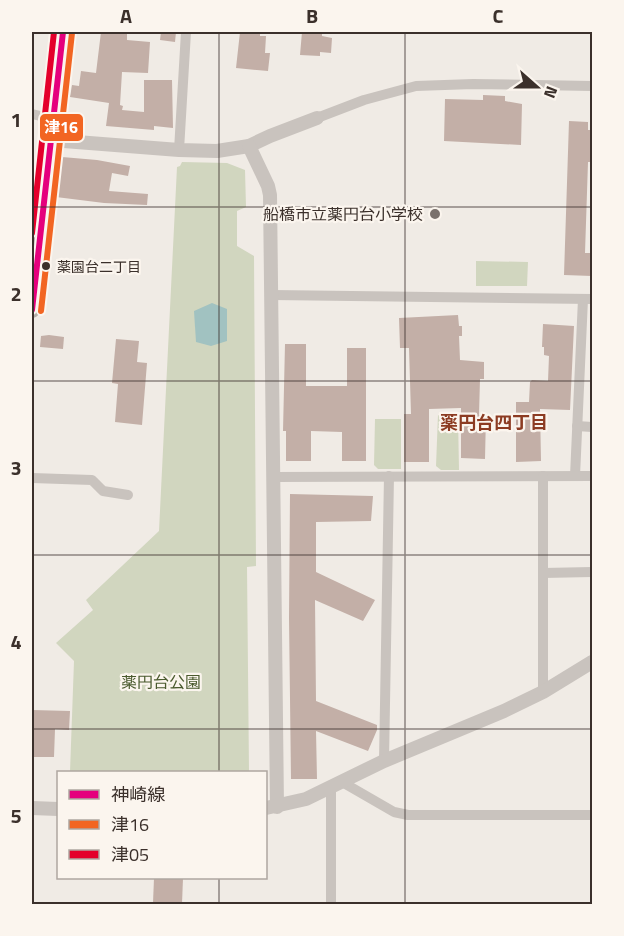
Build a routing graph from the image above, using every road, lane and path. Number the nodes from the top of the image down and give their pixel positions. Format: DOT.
graph roads {
  1 [pos="63,32"];
  2 [pos="186,32"];
  3 [pos="592,86"];
  4 [pos="32,114"];
  5 [pos="317,118"];
  6 [pos="53,119"];
  7 [pos="51,140"];
  8 [pos="249,146"];
  9 [pos="179,150"];
  10 [pos="273,295"];
  11 [pos="588,299"];
  12 [pos="32,310"];
  13 [pos="579,380"];
  14 [pos="592,381"];
  15 [pos="577,426"];
  16 [pos="592,427"];
  17 [pos="390,476"];
  18 [pos="543,476"];
  19 [pos="575,476"];
  20 [pos="592,476"];
  21 [pos="274,477"];
  22 [pos="32,478"];
  23 [pos="128,495"];
  24 [pos="592,572"];
  25 [pos="543,573"];
  26 [pos="592,662"];
  27 [pos="543,692"];
  28 [pos="384,761"];
  29 [pos="336,785"];
  30 [pos="271,807"];
  31 [pos="32,808"];
  32 [pos="57,809"];
  33 [pos="592,815"];
  34 [pos="331,904"];
  1 -- 6 [label="highway"];
  2 -- 9 [label="street"];
  3 -- 5 [label="street"];
  4 -- 6 [label="street"];
  5 -- 8 [label="street"];
  6 -- 7 [label="highway"];
  7 -- 9 [label="street"];
  7 -- 12 [label="highway"];
  8 -- 9 [label="street"];
  8 -- 10 [label="street"];
  10 -- 11 [label="street"];
  10 -- 21 [label="street"];
  11 -- 13 [label="street"];
  13 -- 14 [label="street"];
  13 -- 15 [label="street"];
  15 -- 16 [label="street"];
  15 -- 19 [label="street"];
  17 -- 18 [label="street"];
  17 -- 21 [label="street"];
  17 -- 28 [label="street"];
  18 -- 19 [label="street"];
  18 -- 25 [label="street"];
  19 -- 20 [label="street"];
  21 -- 30 [label="street"];
  22 -- 23 [label="street"];
  24 -- 25 [label="street"];
  25 -- 27 [label="street"];
  26 -- 27 [label="street"];
  27 -- 28 [label="street"];
  28 -- 29 [label="street"];
  29 -- 30 [label="street"];
  29 -- 33 [label="street"];
  29 -- 34 [label="street"];
  31 -- 32 [label="street"];
}
